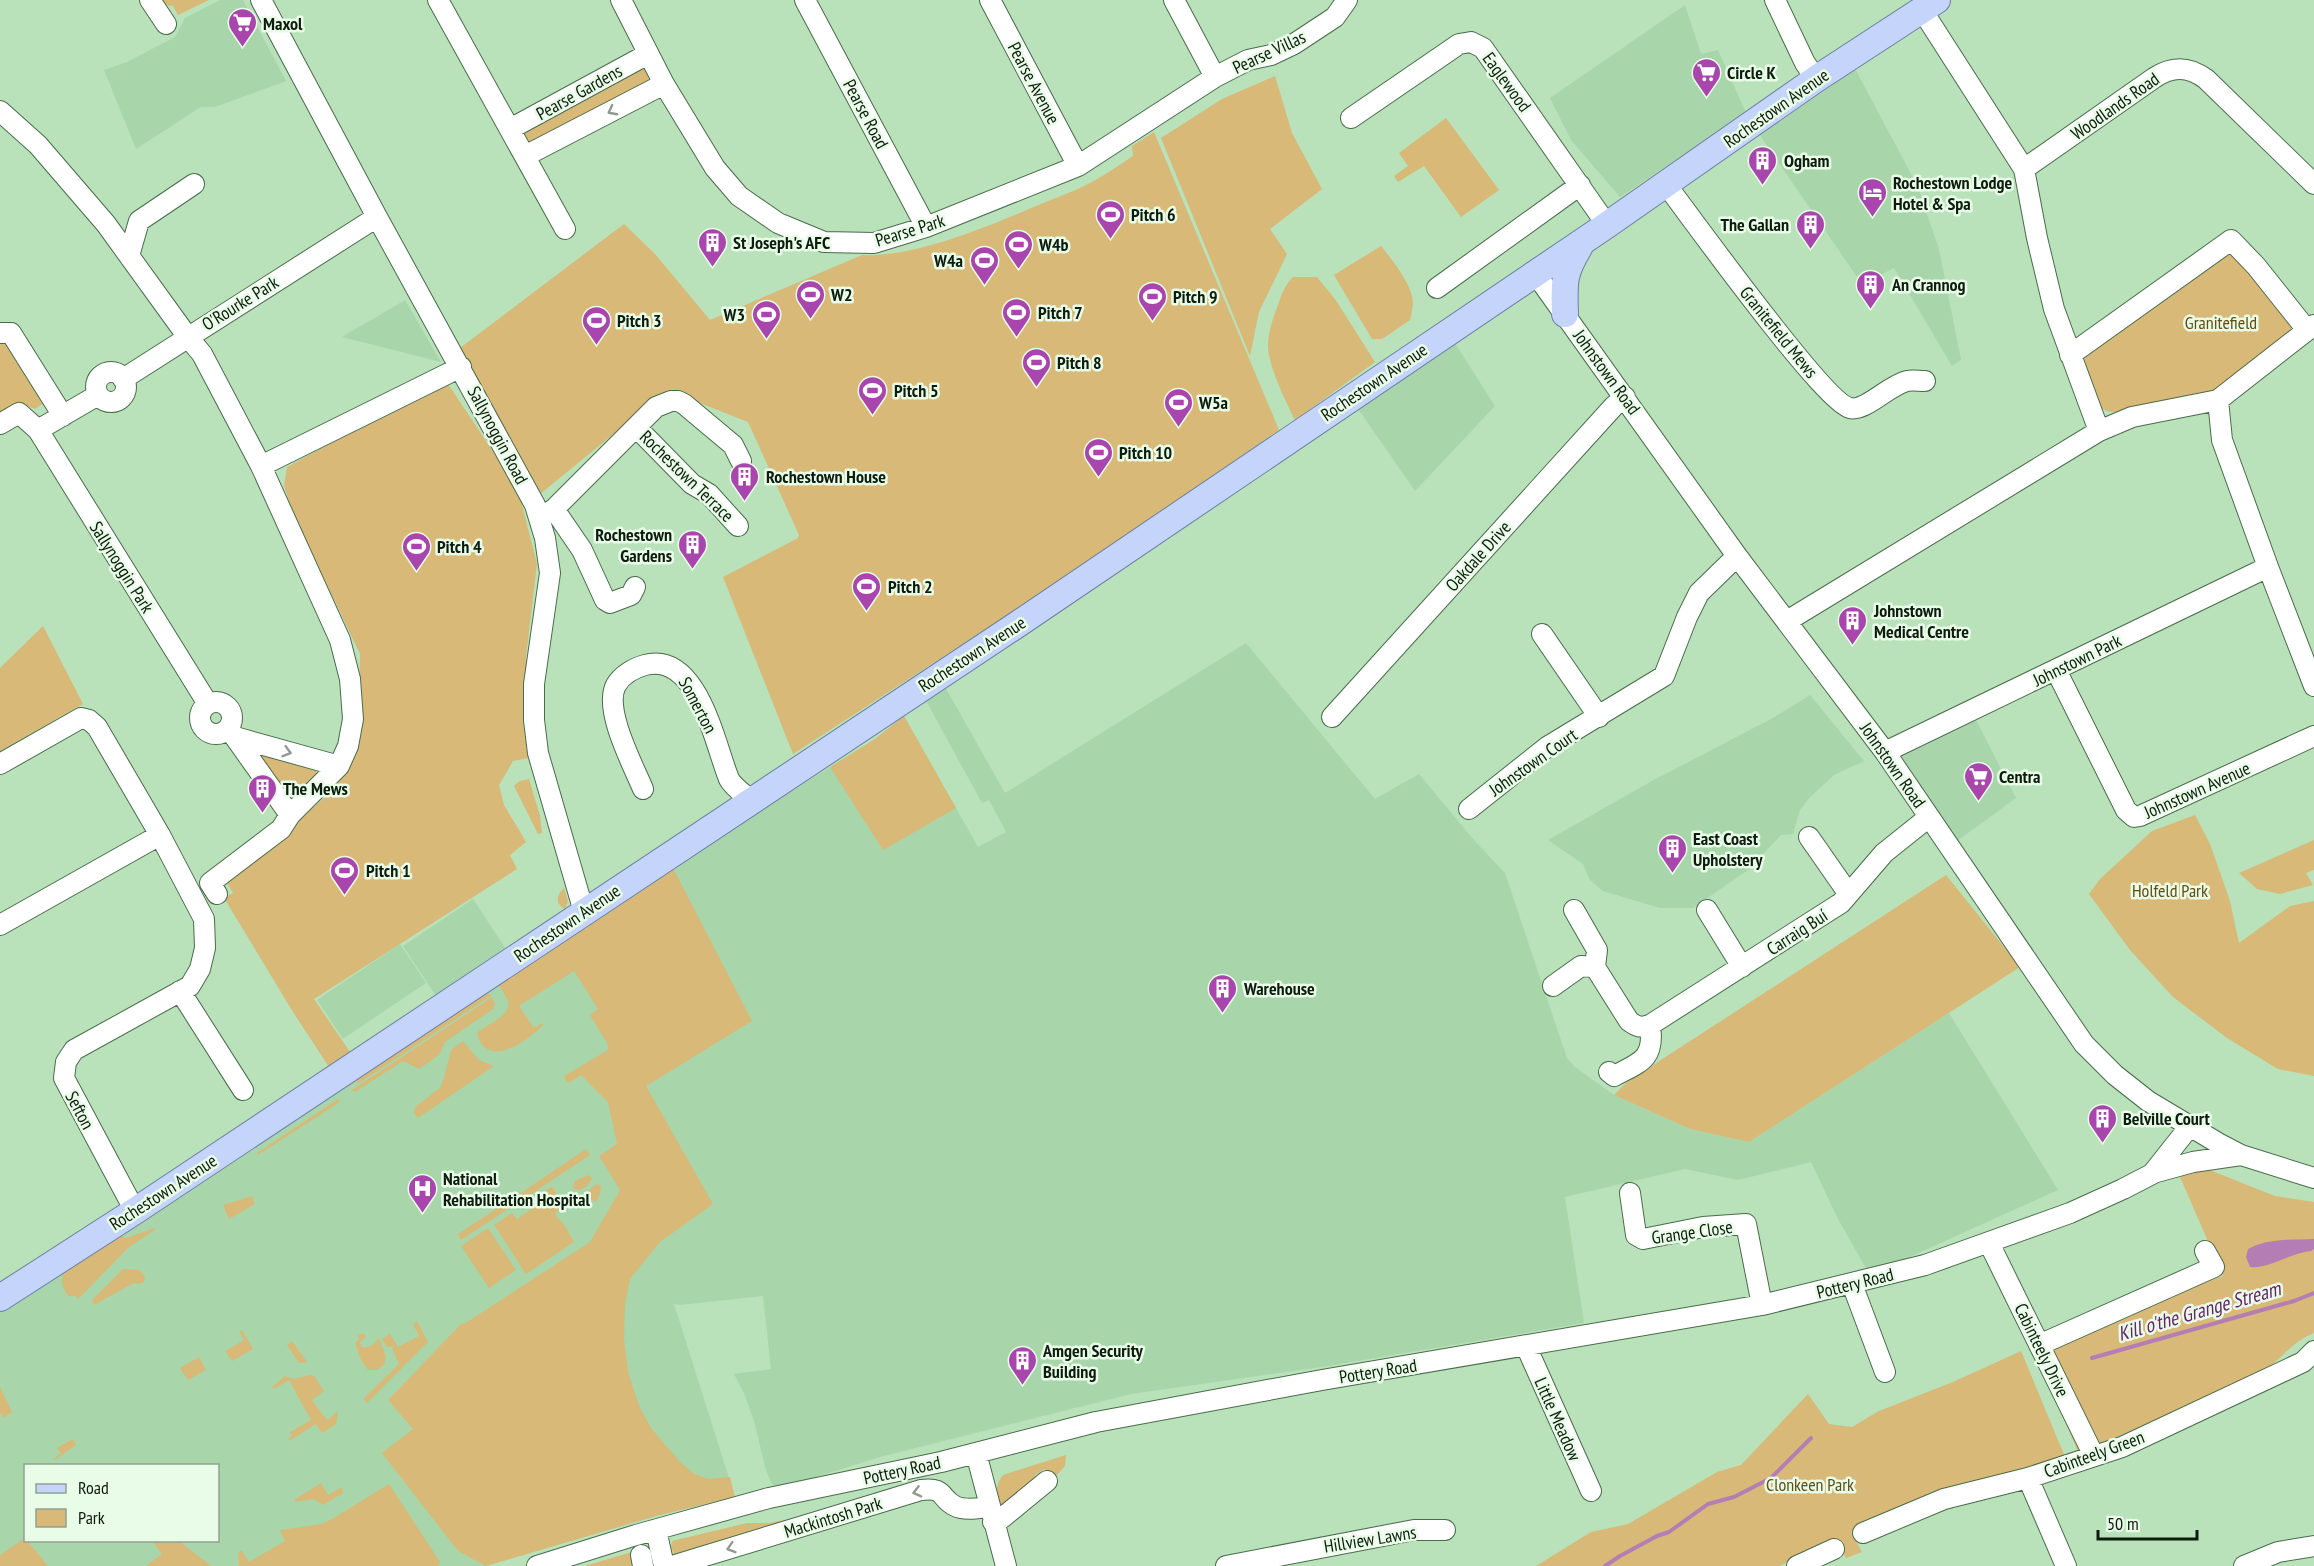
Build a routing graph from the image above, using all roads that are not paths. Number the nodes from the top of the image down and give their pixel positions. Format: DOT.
graph roads {
  1 [pos="150,0"];
  2 [pos="261,0"];
  3 [pos="438,0"];
  4 [pos="621,0"];
  5 [pos="805,0"];
  6 [pos="990,0"];
  7 [pos="1174,0"];
  8 [pos="1347,0"];
  9 [pos="1775,0"];
  10 [pos="1929,5"];
  11 [pos="166,24"];
  12 [pos="648,54"];
  13 [pos="1215,77"];
  14 [pos="1816,79"];
  15 [pos="664,84"];
  16 [pos="0,111"];
  17 [pos="1351,118"];
  18 [pos="510,129"];
  19 [pos="525,156"];
  20 [pos="1078,166"];
  21 [pos="2024,169"];
  22 [pos="2310,174"];
  23 [pos="1665,183"];
  24 [pos="194,184"];
  25 [pos="1580,185"];
  26 [pos="377,217"];
  27 [pos="139,221"];
  28 [pos="106,224"];
  29 [pos="1607,225"];
  30 [pos="926,227"];
  31 [pos="565,229"];
  32 [pos="1583,241"];
  33 [pos="129,256"];
  34 [pos="1535,273"];
  35 [pos="1437,288"];
  36 [pos="1565,314"];
  37 [pos="2310,328"];
  38 [pos="0,333"];
  39 [pos="187,336"];
  40 [pos="2070,355"];
  41 [pos="461,367"];
  42 [pos="1925,381"];
  43 [pos="1625,397"];
  44 [pos="2218,400"];
  45 [pos="63,416"];
  46 [pos="0,424"];
  47 [pos="636,427"];
  48 [pos="38,430"];
  49 [pos="2099,431"];
  50 [pos="741,461"];
  51 [pos="261,466"];
  52 [pos="547,513"];
  53 [pos="738,526"];
  54 [pos="1737,556"];
  55 [pos="2268,567"];
  56 [pos="635,587"];
  57 [pos="1787,621"];
  58 [pos="1542,634"];
  59 [pos="2056,670"];
  60 [pos="2314,686"];
  61 [pos="1332,717"];
  62 [pos="1599,717"];
  63 [pos="232,733"];
  64 [pos="2314,736"];
  65 [pos="1885,752"];
  66 [pos="0,764"];
  67 [pos="339,766"];
  68 [pos="643,789"];
  69 [pos="752,801"];
  70 [pos="1469,809"];
  71 [pos="290,815"];
  72 [pos="1929,817"];
  73 [pos="160,835"];
  74 [pos="1809,837"];
  75 [pos="1851,889"];
  76 [pos="217,894"];
  77 [pos="1574,910"];
  78 [pos="1707,910"];
  79 [pos="584,912"];
  80 [pos="0,925"];
  81 [pos="1595,967"];
  82 [pos="1743,967"];
  83 [pos="1553,986"];
  84 [pos="180,991"];
  85 [pos="1650,1025"];
  86 [pos="1609,1072"];
  87 [pos="243,1089"];
  88 [pos="2190,1126"];
  89 [pos="2241,1155"];
  90 [pos="2152,1174"];
  91 [pos="2314,1178"];
  92 [pos="1630,1193"];
  93 [pos="135,1211"];
  94 [pos="1989,1243"];
  95 [pos="2205,1251"];
  96 [pos="1852,1284"];
  97 [pos="0,1298"];
  98 [pos="1762,1305"];
  99 [pos="2039,1345"];
  100 [pos="1526,1346"];
  101 [pos="2314,1351"];
  102 [pos="1885,1372"];
  103 [pos="976,1453"];
  104 [pos="2094,1456"];
  105 [pos="2028,1478"];
  106 [pos="1047,1481"];
  107 [pos="1591,1491"];
  108 [pos="991,1515"];
  109 [pos="656,1530"];
  110 [pos="1444,1530"];
  111 [pos="1863,1533"];
  112 [pos="2314,1546"];
  113 [pos="1834,1549"];
  114 [pos="537,1566"];
  115 [pos="664,1566"];
  116 [pos="672,1566"];
  117 [pos="1006,1566"];
  118 [pos="1226,1566"];
  119 [pos="1797,1566"];
  120 [pos="2066,1566"];
  121 [pos="2244,1566"];
  1 -- 11 [label="street"];
  2 -- 26 [label="street, Sallynoggin Road"];
  3 -- 18 [label="street"];
  4 -- 12 [label="street, Pearse Park"];
  5 -- 30 [label="street, Pearse Road"];
  6 -- 20 [label="street, Pearse Avenue"];
  7 -- 13 [label="street"];
  8 -- 13 [label="street, Pearse Villas"];
  9 -- 14 [label="street"];
  10 -- 14 [label="main road, Rochestown Avenue"];
  10 -- 21 [label="street"];
  12 -- 15 [label="street, Pearse Park"];
  12 -- 18 [label="street, Pearse Gardens"];
  13 -- 20 [label="street, Pearse Park"];
  14 -- 23 [label="main road, Rochestown Avenue"];
  15 -- 19 [label="street, Pearse Gardens, one-way"];
  15 -- 30 [label="street, Pearse Park"];
  16 -- 28 [label="street, O'Rourke Park"];
  17 -- 25 [label="street, Eaglewood"];
  18 -- 19 [label="street"];
  19 -- 31 [label="street"];
  20 -- 30 [label="street, Pearse Park"];
  21 -- 22 [label="street, Woodlands Road"];
  21 -- 40 [label="street"];
  23 -- 29 [label="main road, Rochestown Avenue"];
  23 -- 42 [label="street, Granitefield Mews"];
  24 -- 27 [label="street"];
  25 -- 29 [label="street, Eaglewood"];
  25 -- 35 [label="street"];
  26 -- 39 [label="street, O'Rourke Park"];
  26 -- 41 [label="street, Sallynoggin Road"];
  27 -- 28 [label="street"];
  27 -- 33 [label="street"];
  28 -- 33 [label="street, O'Rourke Park"];
  29 -- 32 [label="main road, Rochestown Avenue"];
  32 -- 34 [label="main road, Rochestown Avenue"];
  32 -- 36 [label="main road"];
  33 -- 39 [label="street, O'Rourke Park"];
  34 -- 36 [label="street, Johnstown Road"];
  34 -- 69 [label="main road, Rochestown Avenue"];
  36 -- 43 [label="street, Johnstown Road"];
  37 -- 40 [label="street"];
  37 -- 44 [label="street"];
  38 -- 45 [label="street"];
  39 -- 45 [label="street"];
  39 -- 51 [label="street"];
  40 -- 49 [label="street"];
  41 -- 51 [label="street"];
  41 -- 52 [label="street, Sallynoggin Road"];
  43 -- 54 [label="street, Johnstown Road"];
  43 -- 61 [label="street, Oakdale Drive"];
  44 -- 49 [label="street"];
  44 -- 55 [label="street"];
  45 -- 48 [label="street"];
  46 -- 48 [label="street, Sallynoggin Park"];
  47 -- 50 [label="street, Rochestown Terrace"];
  47 -- 52 [label="street, Rochestown Terrace"];
  47 -- 53 [label="street, Rochestown Terrace"];
  48 -- 63 [label="street, Sallynoggin Park"];
  49 -- 57 [label="street"];
  51 -- 67 [label="street"];
  52 -- 56 [label="street"];
  52 -- 79 [label="street, Sallynoggin Road"];
  54 -- 57 [label="street, Johnstown Road"];
  54 -- 62 [label="street, Johnstown Court"];
  55 -- 59 [label="street, Johnstown Park"];
  55 -- 60 [label="street"];
  57 -- 65 [label="street, Johnstown Road"];
  58 -- 62 [label="street"];
  59 -- 64 [label="street, Johnstown Avenue"];
  59 -- 65 [label="street, Johnstown Park"];
  62 -- 70 [label="street, Johnstown Court"];
  63 -- 67 [label="street, one-way"];
  63 -- 71 [label="street, Sallynoggin Park"];
  65 -- 72 [label="street, Johnstown Road"];
  66 -- 73 [label="street, Sefton"];
  67 -- 71 [label="street"];
  68 -- 69 [label="street, Somerton"];
  69 -- 79 [label="main road, Rochestown Avenue"];
  71 -- 76 [label="street"];
  72 -- 75 [label="street, Carraig Buí"];
  72 -- 88 [label="street, Johnstown Road"];
  73 -- 80 [label="street"];
  73 -- 84 [label="street, Sefton"];
  74 -- 75 [label="street"];
  75 -- 82 [label="street, Carraig Buí"];
  77 -- 81 [label="street"];
  78 -- 82 [label="street"];
  79 -- 93 [label="main road, Rochestown Avenue"];
  81 -- 83 [label="street"];
  81 -- 85 [label="street"];
  82 -- 85 [label="street, Carraig Buí"];
  84 -- 87 [label="street"];
  84 -- 93 [label="street, Sefton"];
  85 -- 86 [label="street"];
  88 -- 89 [label="street, Johnstown Road"];
  88 -- 90 [label="street, Pottery Road"];
  89 -- 90 [label="street"];
  89 -- 91 [label="street, Johnstown Road"];
  90 -- 94 [label="street, Pottery Road"];
  92 -- 98 [label="street, Grange Close"];
  93 -- 97 [label="main road, Rochestown Avenue"];
  94 -- 96 [label="street, Pottery Road"];
  94 -- 99 [label="street, Cabinteely Drive"];
  95 -- 99 [label="street"];
  96 -- 98 [label="street, Pottery Road"];
  96 -- 102 [label="street"];
  98 -- 100 [label="street, Pottery Road"];
  99 -- 104 [label="street, Cabinteely Drive"];
  100 -- 103 [label="street, Pottery Road"];
  100 -- 107 [label="street, Little Meadow"];
  101 -- 104 [label="street, Cabinteely Green"];
  103 -- 108 [label="street"];
  103 -- 109 [label="street, Pottery Road"];
  104 -- 105 [label="street, Cabinteely Green"];
  105 -- 111 [label="street, Cabinteely Green"];
  105 -- 120 [label="street"];
  106 -- 108 [label="street"];
  108 -- 116 [label="street, Mackintosh Park, one-way"];
  108 -- 117 [label="street"];
  109 -- 114 [label="street, Pottery Road"];
  109 -- 115 [label="street"];
  110 -- 118 [label="street, Hillview Lawns"];
  112 -- 121 [label="street"];
  113 -- 119 [label="street"];
}
